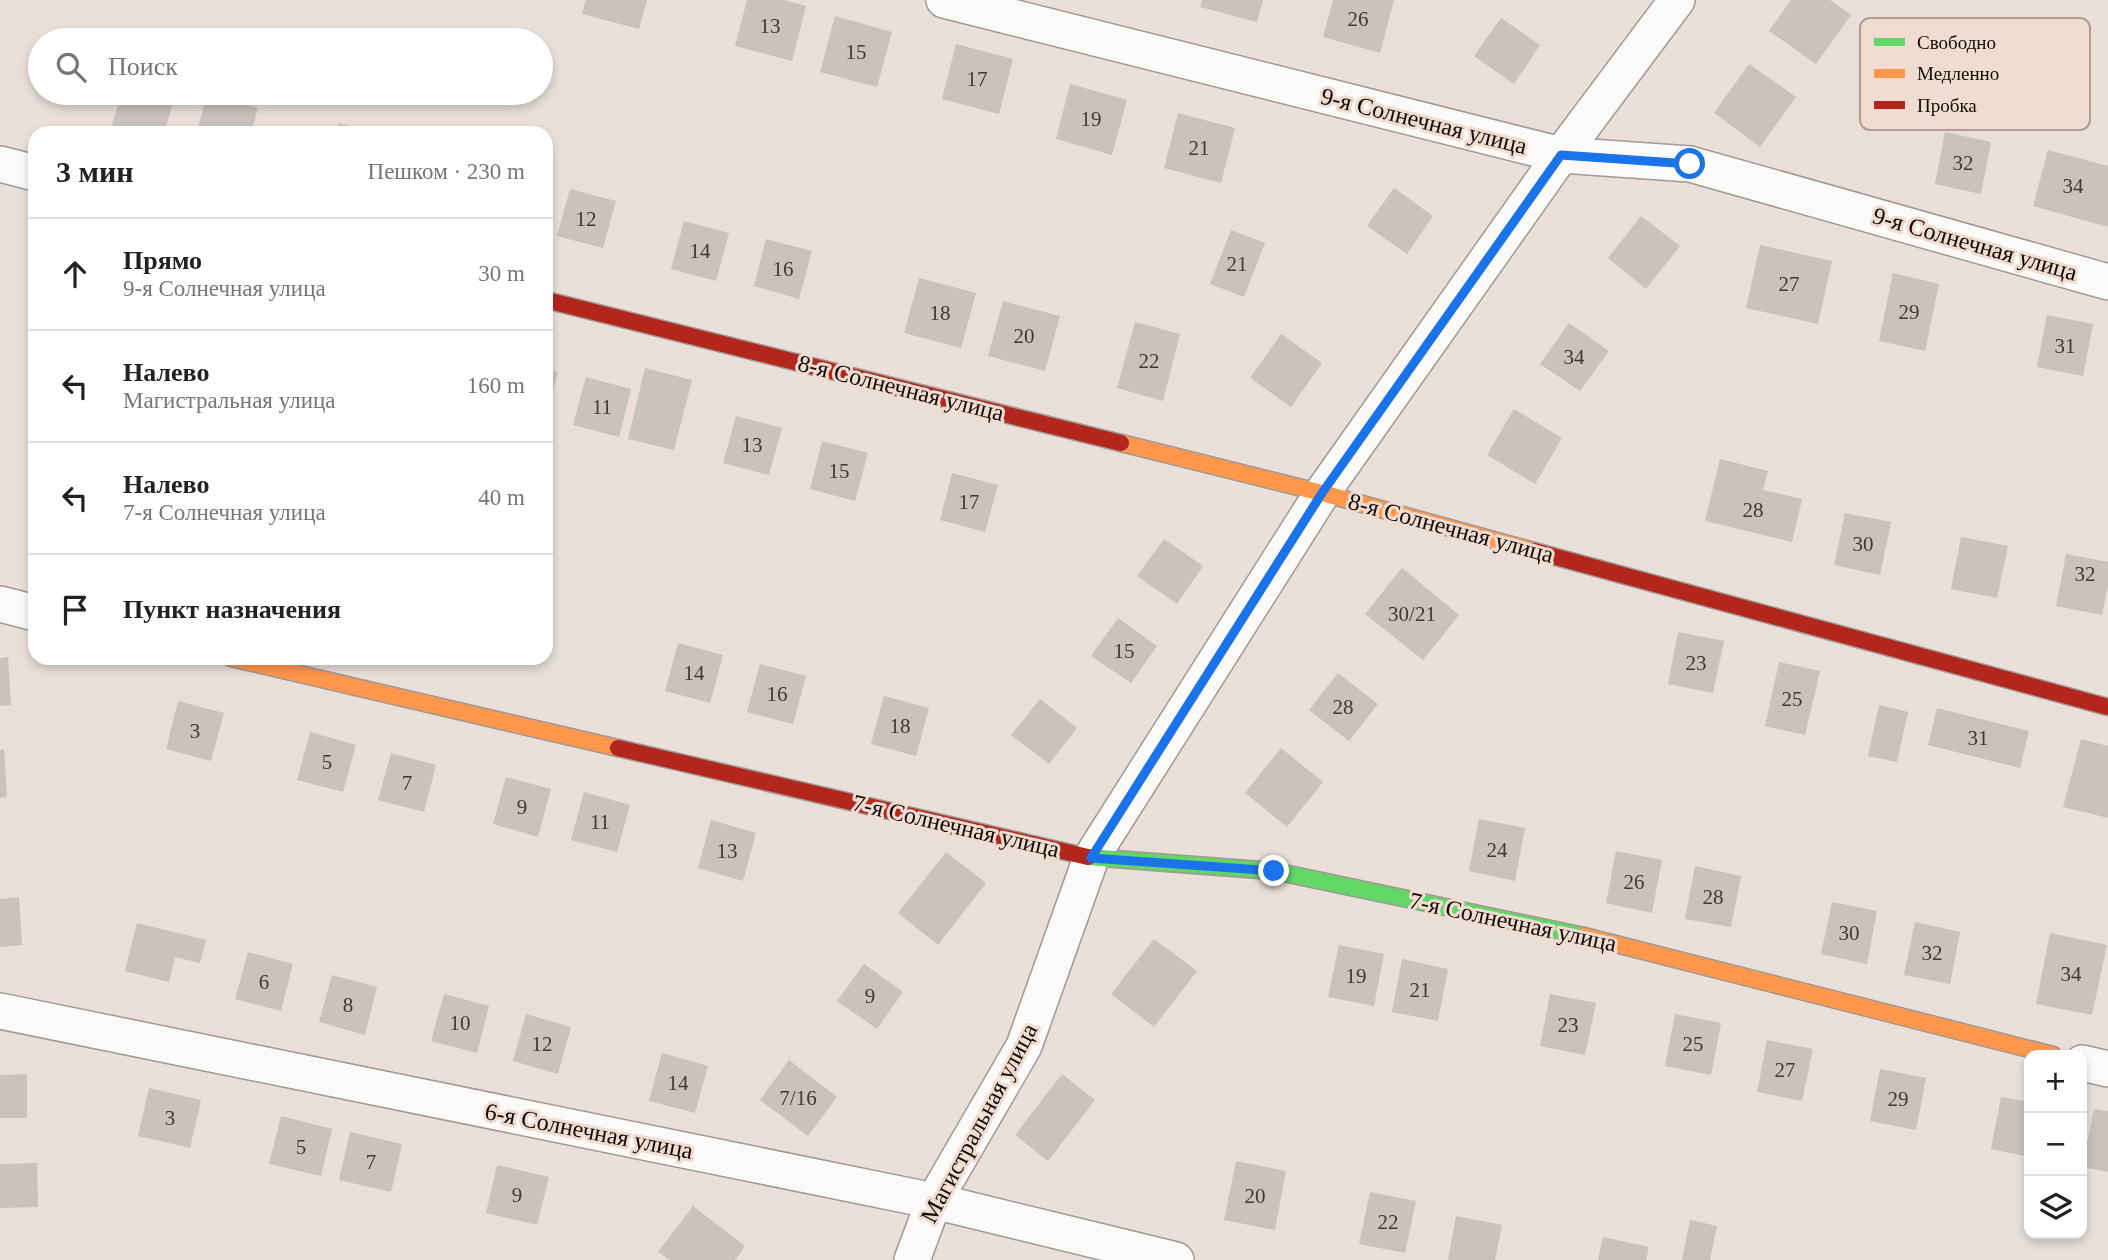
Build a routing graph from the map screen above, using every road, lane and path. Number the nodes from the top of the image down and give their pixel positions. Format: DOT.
graph roads {
  1 [pos="944,0"];
  2 [pos="1677,0"];
  3 [pos="1561,155"];
  4 [pos="0,164"];
  5 [pos="28,171"];
  6 [pos="2108,282"];
  7 [pos="553,302"];
  8 [pos="1322,493"];
  9 [pos="0,604"];
  10 [pos="28,611"];
  11 [pos="260,665"];
  12 [pos="2108,707"];
  13 [pos="1091,858"];
  14 [pos="0,1011"];
  15 [pos="2033,1050"];
  16 [pos="2087,1064"];
  17 [pos="2108,1069"];
  18 [pos="934,1201"];
  19 [pos="912,1260"];
  20 [pos="1176,1260"];
  1 -- 3 [label="street, 9-я Солнечная улица"];
  2 -- 3 [label="street, Магистральная улица"];
  3 -- 6 [label="street, 9-я Солнечная улица"];
  3 -- 8 [label="street, Магистральная улица"];
  4 -- 5 [label="street"];
  7 -- 8 [label="street, 8-я Солнечная улица"];
  8 -- 12 [label="street, 8-я Солнечная улица"];
  8 -- 13 [label="street, Магистральная улица"];
  9 -- 10 [label="street"];
  11 -- 13 [label="street, 7-я Солнечная улица"];
  13 -- 15 [label="street, 7-я Солнечная улица"];
  13 -- 18 [label="street, Магистральная улица"];
  14 -- 18 [label="street, 6-я Солнечная улица"];
  16 -- 17 [label="street"];
  18 -- 19 [label="street, Магистральная улица"];
  18 -- 20 [label="street, 6-я Солнечная улица"];
}
